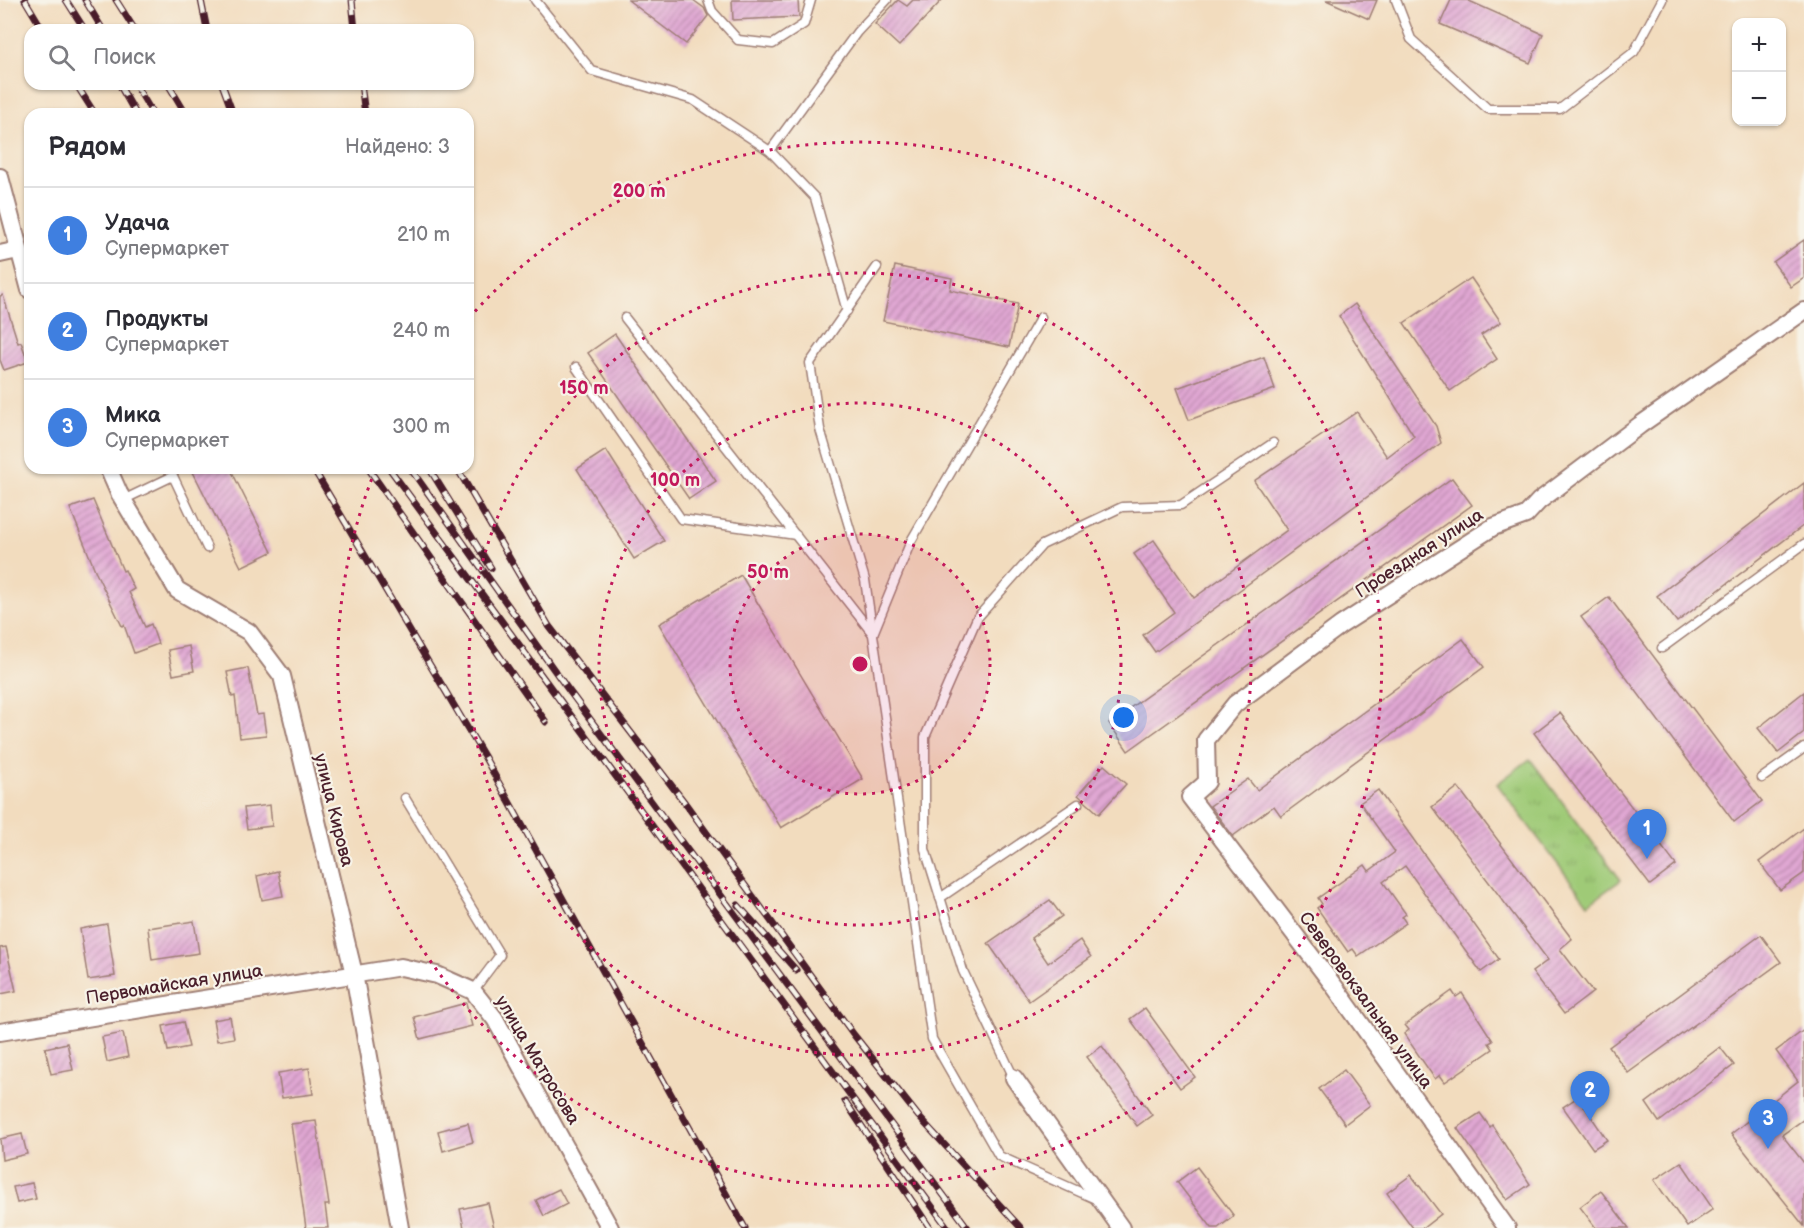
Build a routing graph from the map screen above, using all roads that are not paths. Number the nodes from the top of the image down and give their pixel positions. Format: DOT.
graph roads {
  1 [pos="536,0"];
  2 [pos="708,0"];
  3 [pos="810,0"];
  4 [pos="887,0"];
  5 [pos="1396,0"];
  6 [pos="1662,0"];
  7 [pos="770,151"];
  8 [pos="0,177"];
  9 [pos="18,250"];
  10 [pos="0,254"];
  11 [pos="877,267"];
  12 [pos="24,270"];
  13 [pos="847,311"];
  14 [pos="1804,311"];
  15 [pos="1041,317"];
  16 [pos="625,318"];
  17 [pos="576,367"];
  18 [pos="1273,443"];
  19 [pos="111,474"];
  20 [pos="123,500"];
  21 [pos="796,535"];
  22 [pos="1804,544"];
  23 [pos="207,548"];
  24 [pos="873,634"];
  25 [pos="1662,648"];
  26 [pos="1804,748"];
  27 [pos="1762,778"];
  28 [pos="1190,797"];
  29 [pos="405,798"];
  30 [pos="1078,804"];
  31 [pos="940,898"];
  32 [pos="354,974"];
  33 [pos="473,991"];
  34 [pos="0,1032"];
  35 [pos="1014,1077"];
  36 [pos="1101,1201"];
  37 [pos="400,1228"];
  38 [pos="610,1228"];
  39 [pos="1121,1228"];
  40 [pos="1507,1228"];
  1 -- 7 [label="lane"];
  2 -- 3 [label="lane"];
  4 -- 7 [label="lane"];
  5 -- 6 [label="lane"];
  7 -- 13 [label="lane"];
  8 -- 9 [label="street"];
  9 -- 10 [label="street"];
  9 -- 12 [label="street"];
  11 -- 13 [label="lane"];
  13 -- 24 [label="lane"];
  14 -- 28 [label="street, Проездная улица"];
  15 -- 24 [label="lane"];
  16 -- 21 [label="lane"];
  17 -- 21 [label="lane"];
  18 -- 31 [label="lane"];
  19 -- 20 [label="street, улица Кирова"];
  20 -- 23 [label="lane"];
  20 -- 32 [label="street, улица Кирова"];
  21 -- 24 [label="lane"];
  22 -- 25 [label="lane"];
  24 -- 36 [label="lane"];
  26 -- 27 [label="lane"];
  28 -- 40 [label="street, Северовокзальная улица"];
  29 -- 33 [label="lane"];
  30 -- 31 [label="lane"];
  31 -- 35 [label="lane"];
  32 -- 33 [label="street, улица Матросова"];
  32 -- 34 [label="street, Первомайская улица"];
  32 -- 37 [label="street, улица Кирова"];
  33 -- 38 [label="street, улица Матросова"];
  35 -- 36 [label="street"];
  36 -- 39 [label="street"];
}
